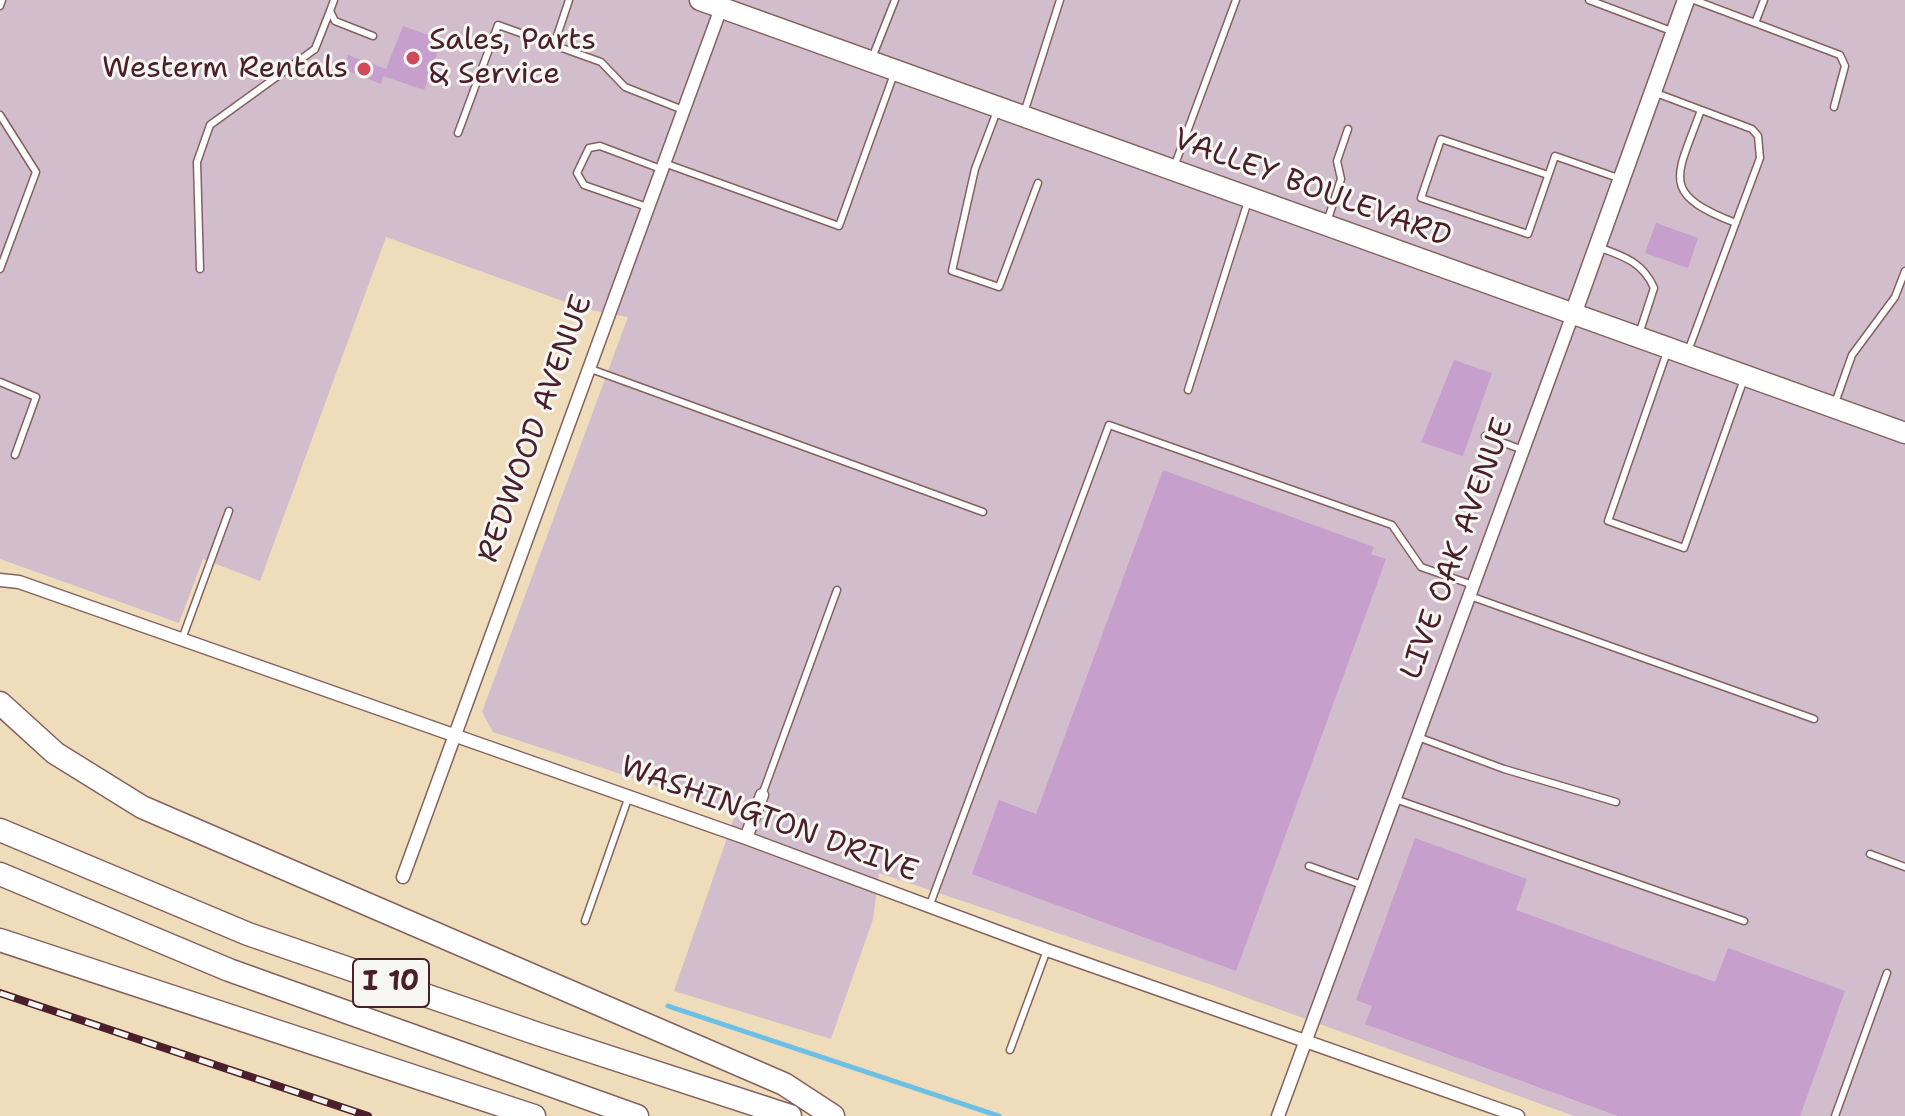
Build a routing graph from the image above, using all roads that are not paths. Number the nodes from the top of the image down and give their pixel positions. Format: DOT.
graph roads {
  1 [pos="2,0"];
  2 [pos="334,0"];
  3 [pos="569,0"];
  4 [pos="700,0"];
  5 [pos="895,0"];
  6 [pos="1060,0"];
  7 [pos="1236,0"];
  8 [pos="1589,0"];
  9 [pos="1686,0"];
  10 [pos="1694,0"];
  11 [pos="1764,0"];
  12 [pos="722,4"];
  13 [pos="0,6"];
  14 [pos="330,11"];
  15 [pos="1755,23"];
  16 [pos="1674,32"];
  17 [pos="373,36"];
  18 [pos="554,45"];
  19 [pos="871,62"];
  20 [pos="896,71"];
  21 [pos="1652,91"];
  22 [pos="998,107"];
  23 [pos="1834,107"];
  24 [pos="683,110"];
  25 [pos="1701,110"];
  26 [pos="0,115"];
  27 [pos="1023,116"];
  28 [pos="1348,129"];
  29 [pos="458,133"];
  30 [pos="662,166"];
  31 [pos="1172,170"];
  32 [pos="1548,175"];
  33 [pos="1621,179"];
  34 [pos="1038,183"];
  35 [pos="1249,198"];
  36 [pos="647,207"];
  37 [pos="1736,223"];
  38 [pos="1326,226"];
  39 [pos="1597,247"];
  40 [pos="0,269"];
  41 [pos="200,269"];
  42 [pos="1905,271"];
  43 [pos="1573,314"];
  44 [pos="1637,337"];
  45 [pos="1677,352"];
  46 [pos="588,368"];
  47 [pos="1745,376"];
  48 [pos="0,382"];
  49 [pos="1188,390"];
  50 [pos="1833,407"];
  51 [pos="1903,427"];
  52 [pos="1485,436"];
  53 [pos="1523,450"];
  54 [pos="15,455"];
  55 [pos="229,511"];
  56 [pos="983,512"];
  57 [pos="0,580"];
  58 [pos="837,590"];
  59 [pos="1472,591"];
  60 [pos="182,639"];
  61 [pos="0,703"];
  62 [pos="1814,719"];
  63 [pos="454,733"];
  64 [pos="1418,737"];
  65 [pos="762,795"];
  66 [pos="629,796"];
  67 [pos="1395,799"];
  68 [pos="1616,802"];
  69 [pos="0,830"];
  70 [pos="746,838"];
  71 [pos="1870,854"];
  72 [pos="1309,866"];
  73 [pos="1905,867"];
  74 [pos="0,874"];
  75 [pos="403,877"];
  76 [pos="1363,885"];
  77 [pos="929,907"];
  78 [pos="585,921"];
  79 [pos="1744,921"];
  80 [pos="0,940"];
  81 [pos="1047,950"];
  82 [pos="1887,973"];
  83 [pos="1305,1042"];
  84 [pos="1010,1050"];
  85 [pos="534,1116"];
  86 [pos="637,1116"];
  87 [pos="790,1116"];
  88 [pos="833,1116"];
  89 [pos="1278,1116"];
  90 [pos="1518,1116"];
  91 [pos="1835,1116"];
  1 -- 13 [label="lane"];
  2 -- 14 [label="lane"];
  3 -- 18 [label="lane"];
  4 -- 12 [label="main road, VALLEY BOULEVARD"];
  5 -- 19 [label="lane"];
  6 -- 27 [label="lane"];
  7 -- 31 [label="lane"];
  8 -- 16 [label="lane"];
  9 -- 16 [label="street, LIVE OAK AVENUE"];
  10 -- 15 [label="lane"];
  11 -- 15 [label="lane"];
  12 -- 19 [label="main road, VALLEY BOULEVARD"];
  12 -- 24 [label="street, REDWOOD AVENUE"];
  14 -- 17 [label="lane"];
  14 -- 41 [label="lane"];
  15 -- 23 [label="lane"];
  16 -- 21 [label="street, LIVE OAK AVENUE"];
  18 -- 24 [label="lane"];
  18 -- 29 [label="lane"];
  19 -- 20 [label="main road, VALLEY BOULEVARD"];
  20 -- 22 [label="main road, VALLEY BOULEVARD"];
  20 -- 30 [label="lane"];
  21 -- 25 [label="lane"];
  21 -- 33 [label="street, LIVE OAK AVENUE"];
  22 -- 27 [label="main road, VALLEY BOULEVARD"];
  22 -- 34 [label="lane"];
  24 -- 30 [label="street, REDWOOD AVENUE"];
  25 -- 37 [label="lane"];
  25 -- 37 [label="lane"];
  26 -- 40 [label="lane"];
  27 -- 31 [label="main road, VALLEY BOULEVARD"];
  28 -- 38 [label="lane"];
  30 -- 36 [label="street, REDWOOD AVENUE"];
  30 -- 36 [label="lane"];
  31 -- 35 [label="main road, VALLEY BOULEVARD"];
  32 -- 32 [label="lane"];
  32 -- 33 [label="lane"];
  33 -- 39 [label="street, LIVE OAK AVENUE"];
  35 -- 38 [label="main road, VALLEY BOULEVARD"];
  35 -- 49 [label="lane"];
  36 -- 46 [label="street, REDWOOD AVENUE"];
  37 -- 45 [label="lane"];
  38 -- 43 [label="main road, VALLEY BOULEVARD"];
  39 -- 43 [label="street, LIVE OAK AVENUE"];
  39 -- 44 [label="lane"];
  42 -- 50 [label="lane"];
  43 -- 44 [label="main road, VALLEY BOULEVARD"];
  43 -- 53 [label="street, LIVE OAK AVENUE"];
  44 -- 45 [label="main road, VALLEY BOULEVARD"];
  45 -- 47 [label="main road, VALLEY BOULEVARD"];
  45 -- 47 [label="lane"];
  46 -- 56 [label="lane"];
  46 -- 63 [label="street, REDWOOD AVENUE"];
  47 -- 50 [label="main road, VALLEY BOULEVARD"];
  48 -- 54 [label="lane"];
  50 -- 51 [label="main road, VALLEY BOULEVARD"];
  52 -- 53 [label="lane"];
  53 -- 59 [label="street, LIVE OAK AVENUE"];
  55 -- 60 [label="lane"];
  57 -- 60 [label="street, WASHINGTON DRIVE"];
  58 -- 65 [label="lane"];
  59 -- 62 [label="lane"];
  59 -- 64 [label="street, LIVE OAK AVENUE"];
  59 -- 77 [label="lane"];
  60 -- 63 [label="street, WASHINGTON DRIVE"];
  61 -- 88 [label="highway"];
  63 -- 66 [label="street, WASHINGTON DRIVE"];
  63 -- 75 [label="street, REDWOOD AVENUE"];
  64 -- 67 [label="street, LIVE OAK AVENUE"];
  64 -- 68 [label="lane"];
  65 -- 70 [label="street"];
  66 -- 70 [label="street, WASHINGTON DRIVE"];
  66 -- 78 [label="lane"];
  67 -- 76 [label="street, LIVE OAK AVENUE"];
  67 -- 79 [label="lane"];
  69 -- 87 [label="highway, I 10"];
  70 -- 77 [label="street, WASHINGTON DRIVE"];
  71 -- 73 [label="lane"];
  72 -- 76 [label="lane"];
  74 -- 86 [label="highway, I 10"];
  76 -- 83 [label="street, LIVE OAK AVENUE"];
  77 -- 81 [label="street, WASHINGTON DRIVE"];
  80 -- 85 [label="highway"];
  81 -- 83 [label="street, WASHINGTON DRIVE"];
  81 -- 84 [label="lane"];
  82 -- 91 [label="lane"];
  83 -- 89 [label="street, LIVE OAK AVENUE"];
  83 -- 90 [label="street, WASHINGTON DRIVE"];
}
